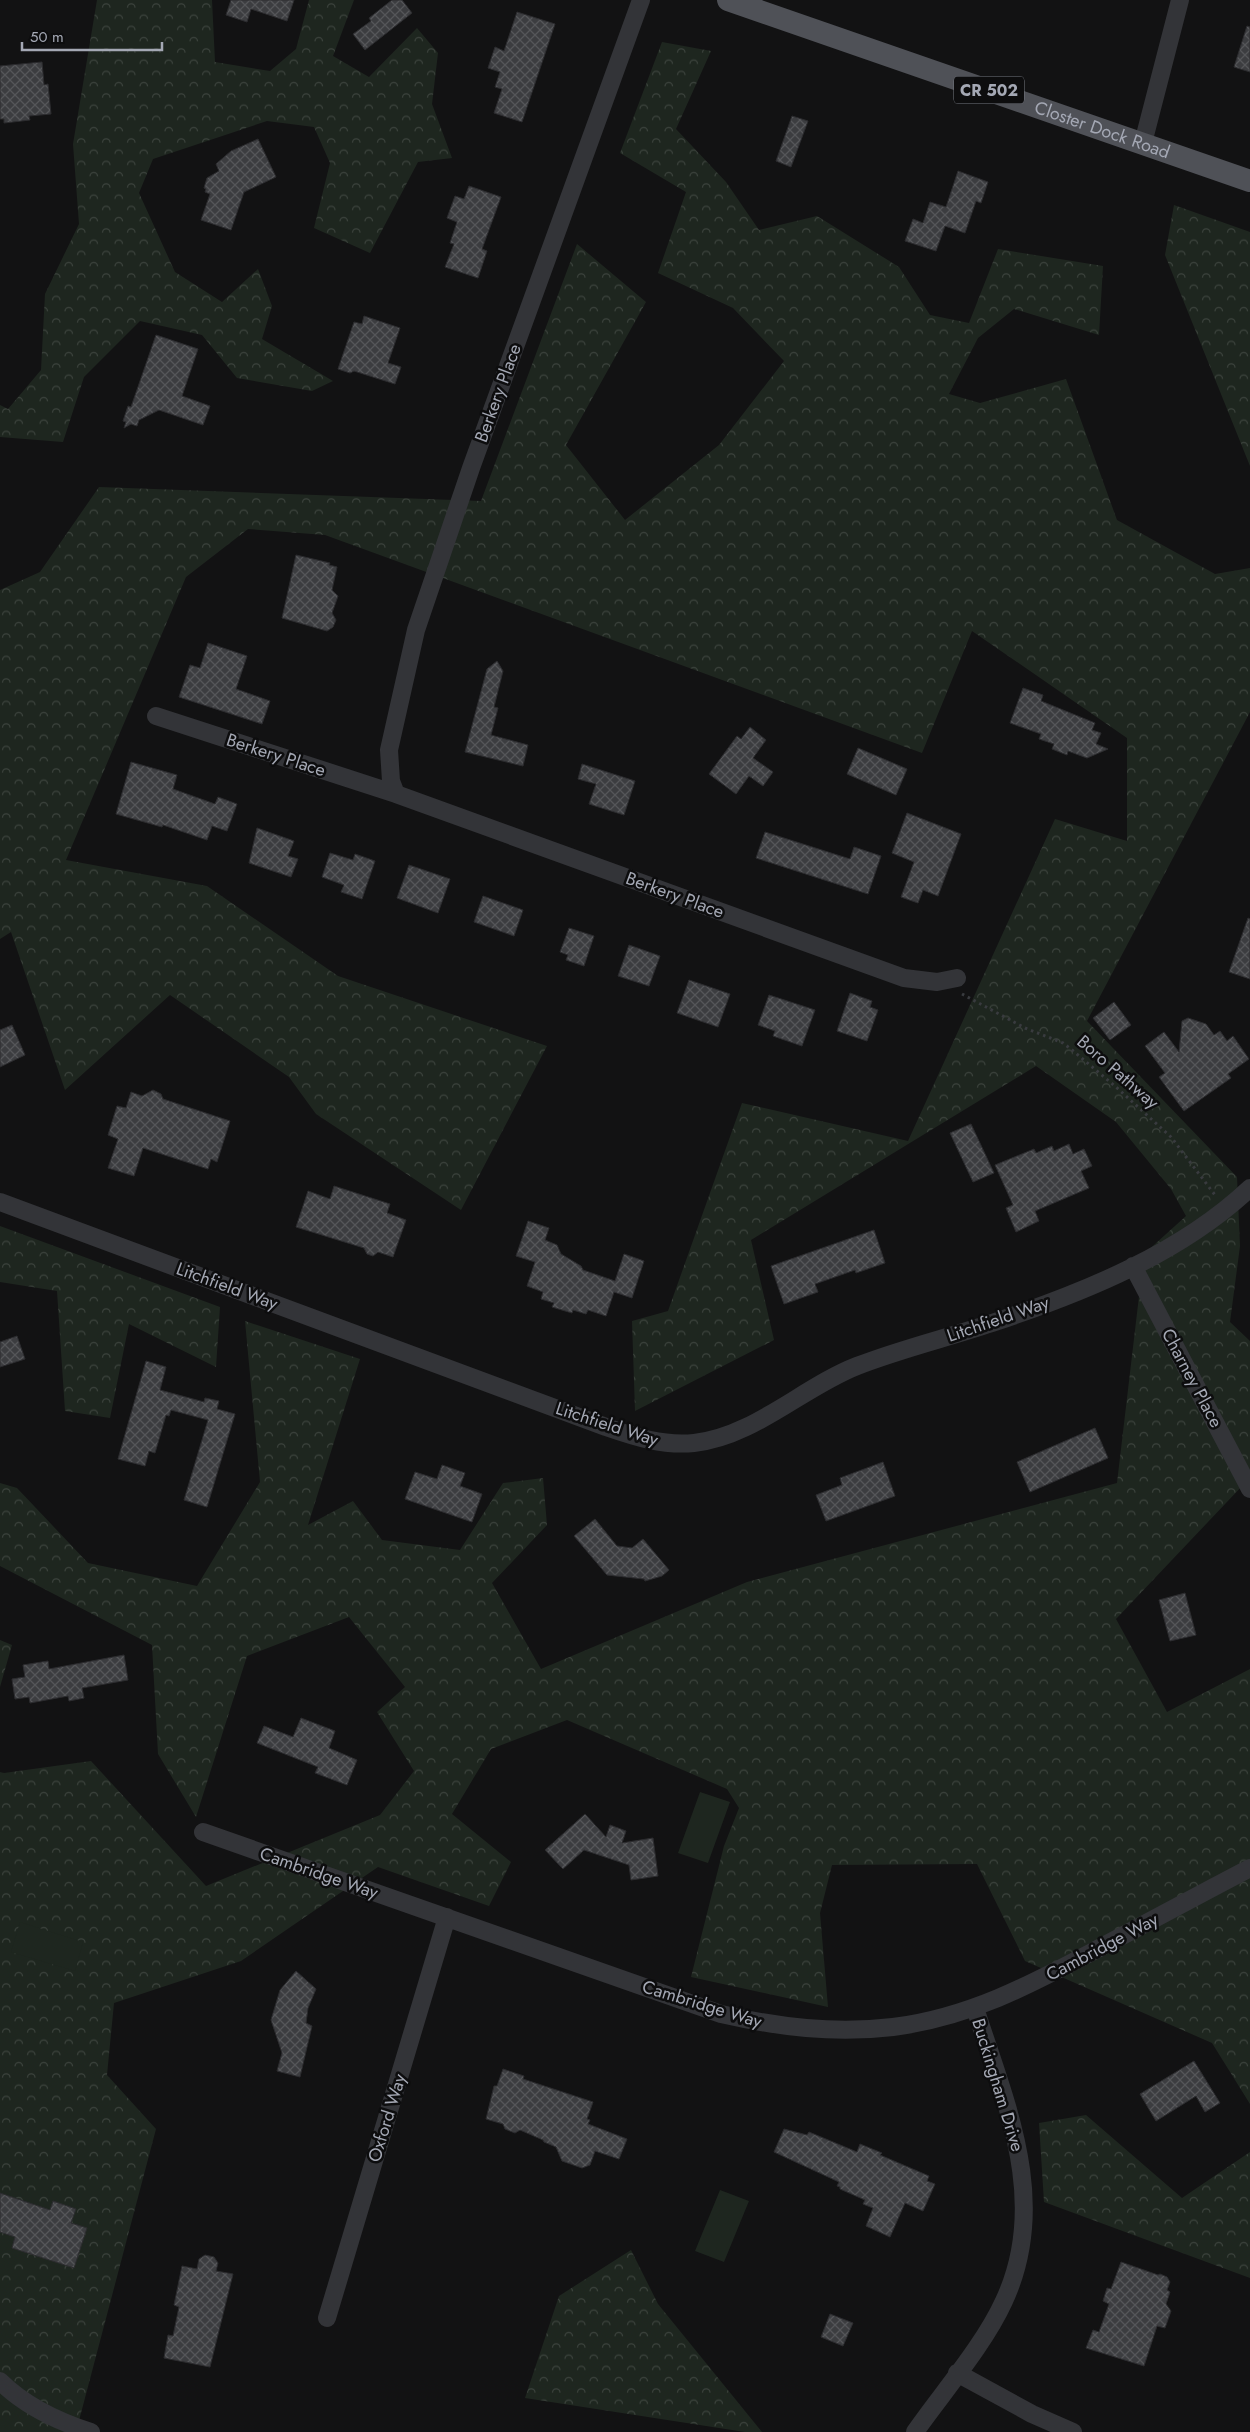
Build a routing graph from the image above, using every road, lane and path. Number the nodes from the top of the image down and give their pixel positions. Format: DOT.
graph roads {
  1 [pos="641,0"];
  2 [pos="728,0"];
  3 [pos="1180,0"];
  4 [pos="1143,143"];
  5 [pos="1250,181"];
  6 [pos="156,716"];
  7 [pos="396,794"];
  8 [pos="957,978"];
  9 [pos="937,982"];
  10 [pos="1250,1188"];
  11 [pos="0,1202"];
  12 [pos="1225,1208"];
  13 [pos="1134,1266"];
  14 [pos="1250,1489"];
  15 [pos="203,1832"];
  16 [pos="1250,1868"];
  17 [pos="447,1917"];
  18 [pos="975,2008"];
  19 [pos="327,2318"];
  20 [pos="957,2373"];
  21 [pos="0,2381"];
  22 [pos="90,2432"];
  23 [pos="915,2432"];
  24 [pos="1073,2432"];
  1 -- 7 [label="street, Berkery Place"];
  2 -- 4 [label="main road, Closter Dock Road / CR 502"];
  3 -- 4 [label="street"];
  4 -- 5 [label="main road, Closter Dock Road / CR 502"];
  6 -- 7 [label="street, Berkery Place"];
  7 -- 9 [label="street, Berkery Place"];
  8 -- 9 [label="street, Berkery Place"];
  9 -- 12 [label="path, Boro Pathway"];
  10 -- 12 [label="street, Litchfield Way"];
  11 -- 13 [label="street, Litchfield Way"];
  12 -- 13 [label="street, Litchfield Way"];
  13 -- 14 [label="street, Charney Place"];
  15 -- 17 [label="street, Cambridge Way"];
  16 -- 18 [label="street, Cambridge Way"];
  17 -- 18 [label="street, Cambridge Way"];
  17 -- 19 [label="street, Oxford Way"];
  18 -- 20 [label="street, Buckingham Drive"];
  20 -- 23 [label="street, Buckingham Drive"];
  20 -- 24 [label="street"];
  21 -- 22 [label="street"];
}
